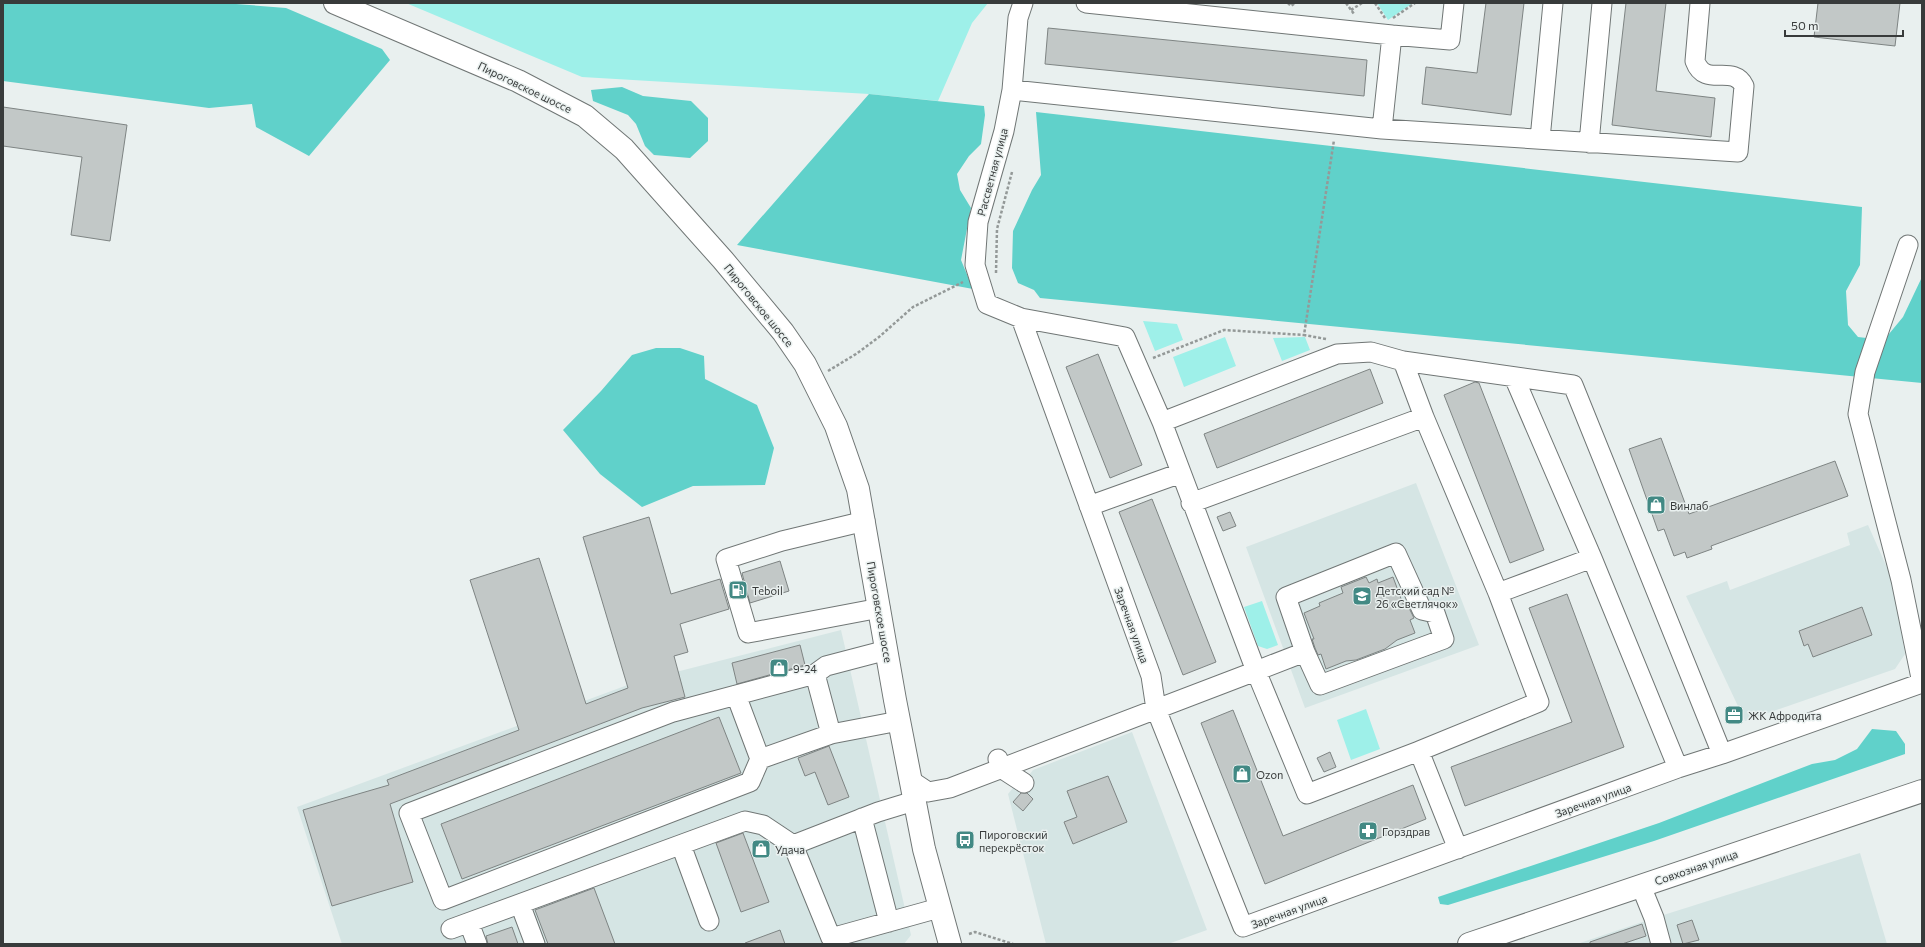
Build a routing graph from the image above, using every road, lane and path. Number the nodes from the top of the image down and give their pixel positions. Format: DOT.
graph roads {
  1 [pos="335,3"];
  2 [pos="1022,3"];
  3 [pos="1086,3"];
  4 [pos="1288,3"];
  5 [pos="1295,3"];
  6 [pos="1362,3"];
  7 [pos="1375,3"];
  8 [pos="1415,3"];
  9 [pos="1454,3"];
  10 [pos="1553,3"];
  11 [pos="1602,3"];
  12 [pos="1700,3"];
  13 [pos="1189,6"];
  14 [pos="1351,10"];
  15 [pos="1392,35"];
  16 [pos="1012,90"];
  17 [pos="1337,124"];
  18 [pos="1382,129"];
  19 [pos="1540,139"];
  20 [pos="1589,143"];
  21 [pos="1012,165"];
  22 [pos="1908,245"];
  23 [pos="987,277"];
  24 [pos="1021,318"];
  25 [pos="1304,335"];
  26 [pos="1333,340"];
  27 [pos="1403,362"];
  28 [pos="1137,364"];
  29 [pos="1514,377"];
  30 [pos="813,379"];
  31 [pos="1424,417"];
  32 [pos="1162,422"];
  33 [pos="1181,473"];
  34 [pos="1191,503"];
  35 [pos="1089,506"];
  36 [pos="865,521"];
  37 [pos="1592,558"];
  38 [pos="1498,593"];
  39 [pos="880,608"];
  40 [pos="887,650"];
  41 [pos="1305,652"];
  42 [pos="1256,671"];
  43 [pos="815,674"];
  44 [pos="1922,683"];
  45 [pos="736,695"];
  46 [pos="1156,709"];
  47 [pos="899,721"];
  48 [pos="831,734"];
  49 [pos="1419,751"];
  50 [pos="1722,754"];
  51 [pos="760,759"];
  52 [pos="1000,764"];
  53 [pos="1678,768"];
  54 [pos="910,780"];
  55 [pos="1024,783"];
  56 [pos="940,790"];
  57 [pos="1922,791"];
  58 [pos="916,808"];
  59 [pos="862,818"];
  60 [pos="681,845"];
  61 [pos="793,845"];
  62 [pos="1458,850"];
  63 [pos="1641,886"];
  64 [pos="520,904"];
  65 [pos="939,908"];
  66 [pos="709,921"];
  67 [pos="889,922"];
  68 [pos="469,923"];
  69 [pos="451,930"];
  70 [pos="969,934"];
  71 [pos="1496,940"];
  72 [pos="477,944"];
  73 [pos="535,944"];
  74 [pos="950,944"];
  75 [pos="1013,944"];
  76 [pos="1469,944"];
  77 [pos="1661,944"];
  1 -- 30 [label="main road, Пироговское шоссе"];
  2 -- 16 [label="street, Рассветная улица"];
  3 -- 13 [label="street"];
  4 -- 5 [label="path"];
  6 -- 14 [label="path"];
  7 -- 8 [label="path"];
  9 -- 15 [label="street"];
  10 -- 19 [label="street"];
  11 -- 20 [label="street"];
  12 -- 20 [label="street"];
  13 -- 15 [label="street"];
  15 -- 18 [label="street"];
  16 -- 17 [label="street"];
  16 -- 23 [label="street, Рассветная улица"];
  17 -- 18 [label="street"];
  17 -- 25 [label="path"];
  18 -- 19 [label="street"];
  19 -- 20 [label="street"];
  21 -- 23 [label="path"];
  22 -- 44 [label="street"];
  23 -- 24 [label="street, Рассветная улица"];
  23 -- 30 [label="path"];
  24 -- 28 [label="street"];
  24 -- 35 [label="street, Заречная улица"];
  25 -- 26 [label="path"];
  25 -- 28 [label="path"];
  27 -- 29 [label="street"];
  27 -- 31 [label="street"];
  27 -- 32 [label="street"];
  28 -- 32 [label="street"];
  29 -- 37 [label="street"];
  29 -- 50 [label="street"];
  30 -- 36 [label="main road, Пироговское шоссе"];
  31 -- 34 [label="street"];
  31 -- 38 [label="street"];
  32 -- 33 [label="street"];
  33 -- 34 [label="street"];
  33 -- 35 [label="street"];
  34 -- 42 [label="street"];
  35 -- 46 [label="street, Заречная улица"];
  36 -- 39 [label="main road, Пироговское шоссе"];
  36 -- 39 [label="street"];
  37 -- 38 [label="street"];
  37 -- 53 [label="street"];
  38 -- 49 [label="street"];
  39 -- 40 [label="main road, Пироговское шоссе"];
  40 -- 43 [label="street"];
  40 -- 47 [label="main road, Пироговское шоссе"];
  41 -- 41 [label="street"];
  41 -- 42 [label="street"];
  42 -- 46 [label="street"];
  42 -- 49 [label="street"];
  43 -- 45 [label="street"];
  43 -- 48 [label="street"];
  44 -- 50 [label="street, Заречная улица"];
  45 -- 51 [label="street"];
  45 -- 51 [label="street"];
  46 -- 52 [label="street"];
  46 -- 62 [label="street, Заречная улица"];
  47 -- 48 [label="street"];
  47 -- 54 [label="main road, Пироговское шоссе"];
  48 -- 51 [label="street"];
  49 -- 62 [label="street"];
  50 -- 53 [label="street, Заречная улица"];
  52 -- 55 [label="street"];
  52 -- 56 [label="street"];
  53 -- 62 [label="street, Заречная улица"];
  54 -- 56 [label="street"];
  54 -- 58 [label="main road, Пироговское шоссе"];
  56 -- 58 [label="street"];
  57 -- 63 [label="main road, Совхозная улица"];
  58 -- 59 [label="street"];
  58 -- 65 [label="main road, Пироговское шоссе"];
  59 -- 61 [label="street"];
  59 -- 67 [label="street"];
  60 -- 61 [label="street"];
  60 -- 64 [label="street"];
  60 -- 66 [label="street"];
  61 -- 67 [label="street"];
  63 -- 71 [label="main road, Совхозная улица"];
  63 -- 77 [label="street"];
  64 -- 68 [label="street"];
  64 -- 73 [label="street"];
  65 -- 67 [label="street"];
  65 -- 74 [label="main road, Пироговское шоссе"];
  68 -- 69 [label="street"];
  68 -- 72 [label="street"];
  70 -- 75 [label="path"];
  71 -- 76 [label="main road, Совхозная улица"];
}
